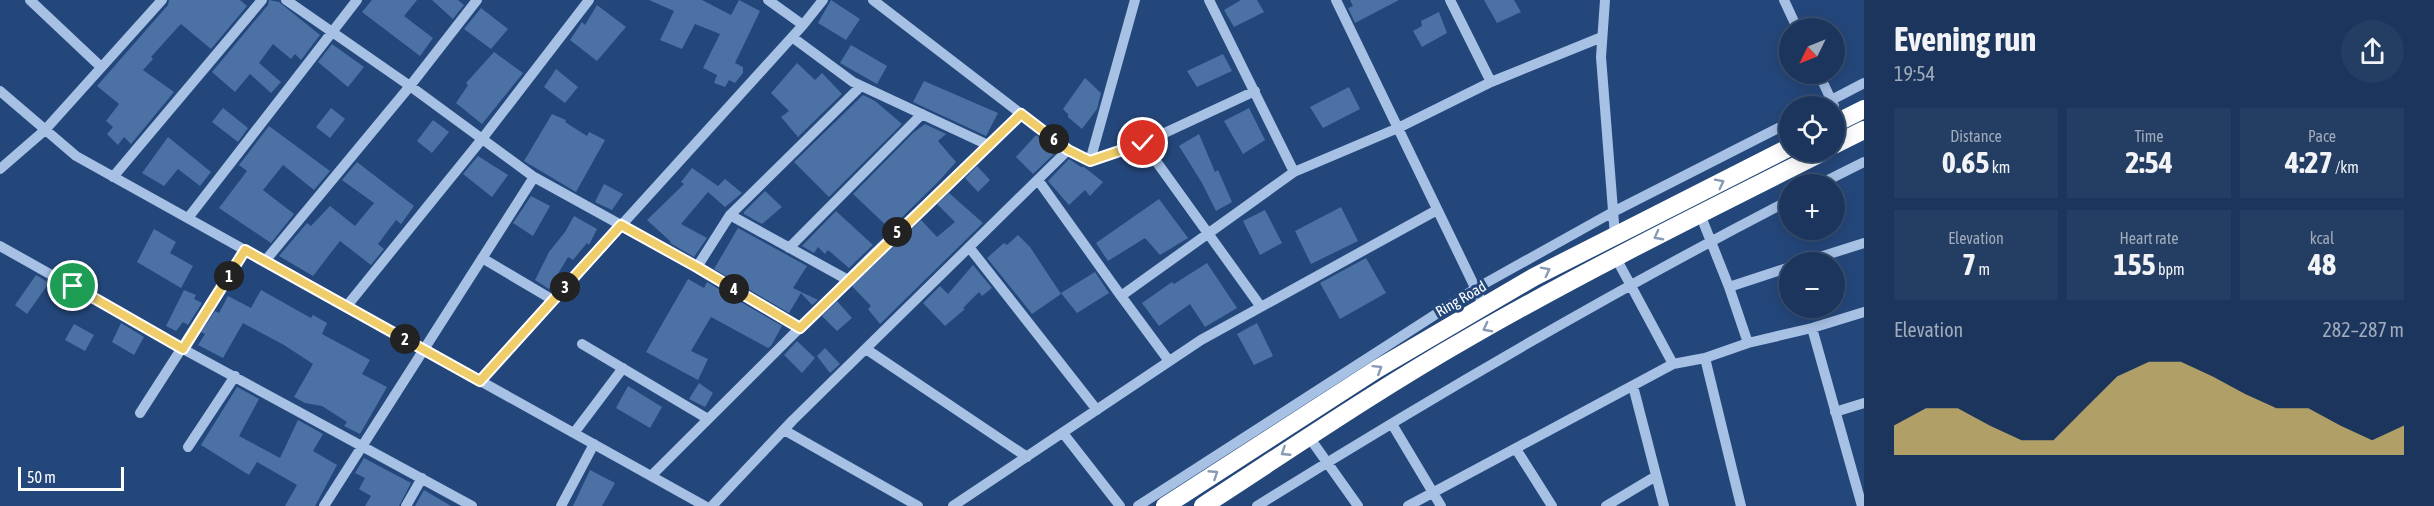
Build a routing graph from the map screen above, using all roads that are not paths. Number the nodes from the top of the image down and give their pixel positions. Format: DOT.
graph roads {
  1 [pos="30,0"];
  2 [pos="162,0"];
  3 [pos="262,0"];
  4 [pos="286,0"];
  5 [pos="357,0"];
  6 [pos="477,0"];
  7 [pos="589,0"];
  8 [pos="768,0"];
  9 [pos="822,0"];
  10 [pos="873,0"];
  11 [pos="1135,0"];
  12 [pos="1209,0"];
  13 [pos="1336,0"];
  14 [pos="1450,0"];
  15 [pos="1605,0"];
  16 [pos="1784,0"];
  17 [pos="1792,18"];
  18 [pos="803,25"];
  19 [pos="332,32"];
  20 [pos="792,37"];
  21 [pos="1602,37"];
  22 [pos="102,67"];
  23 [pos="1491,82"];
  24 [pos="1864,83"];
  25 [pos="410,86"];
  26 [pos="861,86"];
  27 [pos="1255,91"];
  28 [pos="0,92"];
  29 [pos="1845,102"];
  30 [pos="1864,109"];
  31 [pos="1845,111"];
  32 [pos="922,114"];
  33 [pos="1021,114"];
  34 [pos="1398,128"];
  35 [pos="1779,128"];
  36 [pos="45,130"];
  37 [pos="1864,130"];
  38 [pos="482,140"];
  39 [pos="1845,140"];
  40 [pos="1143,143"];
  41 [pos="988,145"];
  42 [pos="1068,150"];
  43 [pos="1779,153"];
  44 [pos="1090,161"];
  45 [pos="1803,162"];
  46 [pos="1864,162"];
  47 [pos="0,169"];
  48 [pos="1294,172"];
  49 [pos="1840,174"];
  50 [pos="113,177"];
  51 [pos="534,177"];
  52 [pos="1038,180"];
  53 [pos="1779,206"];
  54 [pos="1437,210"];
  55 [pos="1613,212"];
  56 [pos="1700,214"];
  57 [pos="730,215"];
  58 [pos="188,218"];
  59 [pos="621,225"];
  60 [pos="1207,233"];
  61 [pos="1615,236"];
  62 [pos="1711,241"];
  63 [pos="1864,243"];
  64 [pos="0,246"];
  65 [pos="969,247"];
  66 [pos="789,248"];
  67 [pos="245,250"];
  68 [pos="1836,252"];
  69 [pos="482,258"];
  70 [pos="1616,258"];
  71 [pos="265,261"];
  72 [pos="697,267"];
  73 [pos="1779,271"];
  74 [pos="848,280"];
  75 [pos="1631,285"];
  76 [pos="1729,287"];
  77 [pos="1476,289"];
  78 [pos="1121,297"];
  79 [pos="553,300"];
  80 [pos="1484,306"];
  81 [pos="346,307"];
  82 [pos="1261,307"];
  83 [pos="1864,312"];
  84 [pos="800,328"];
  85 [pos="1812,328"];
  86 [pos="1748,343"];
  87 [pos="582,344"];
  88 [pos="183,349"];
  89 [pos="866,349"];
  90 [pos="424,350"];
  91 [pos="1705,358"];
  92 [pos="1169,361"];
  93 [pos="1673,364"];
  94 [pos="622,368"];
  95 [pos="235,376"];
  96 [pos="480,381"];
  97 [pos="1632,386"];
  98 [pos="1864,403"];
  99 [pos="1097,410"];
  100 [pos="1835,412"];
  101 [pos="140,413"];
  102 [pos="708,419"];
  103 [pos="1392,424"];
  104 [pos="784,430"];
  105 [pos="574,433"];
  106 [pos="1062,433"];
  107 [pos="1309,436"];
  108 [pos="594,444"];
  109 [pos="362,446"];
  110 [pos="188,447"];
  111 [pos="1515,449"];
  112 [pos="1027,457"];
  113 [pos="1327,462"];
  114 [pos="651,476"];
  115 [pos="1656,476"];
  116 [pos="422,478"];
  117 [pos="1433,493"];
  118 [pos="324,506"];
  119 [pos="406,506"];
  120 [pos="470,506"];
  121 [pos="561,506"];
  122 [pos="705,506"];
  123 [pos="712,506"];
  124 [pos="918,506"];
  125 [pos="953,506"];
  126 [pos="1120,506"];
  127 [pos="1138,506"];
  128 [pos="1165,506"];
  129 [pos="1203,506"];
  130 [pos="1257,506"];
  131 [pos="1358,506"];
  132 [pos="1408,506"];
  133 [pos="1441,506"];
  134 [pos="1552,506"];
  135 [pos="1606,506"];
  136 [pos="1664,506"];
  137 [pos="1741,506"];
  138 [pos="1862,506"];
  1 -- 22 [label="street"];
  2 -- 22 [label="street"];
  3 -- 50 [label="street"];
  4 -- 19 [label="street"];
  5 -- 19 [label="street"];
  6 -- 25 [label="street"];
  7 -- 38 [label="street"];
  8 -- 18 [label="street"];
  9 -- 18 [label="street"];
  10 -- 33 [label="street"];
  11 -- 44 [label="street"];
  12 -- 27 [label="street"];
  13 -- 34 [label="street"];
  14 -- 23 [label="street"];
  15 -- 21 [label="street"];
  16 -- 17 [label="street"];
  18 -- 20 [label="street"];
  19 -- 25 [label="street"];
  19 -- 58 [label="street"];
  20 -- 26 [label="street"];
  20 -- 59 [label="street"];
  21 -- 23 [label="street"];
  21 -- 55 [label="street"];
  22 -- 36 [label="street"];
  23 -- 34 [label="street"];
  24 -- 29 [label="street"];
  25 -- 38 [label="street"];
  25 -- 71 [label="street"];
  26 -- 32 [label="street"];
  26 -- 57 [label="street"];
  27 -- 40 [label="street"];
  27 -- 48 [label="street"];
  28 -- 36 [label="street"];
  30 -- 31 [label="highway"];
  32 -- 41 [label="street"];
  32 -- 66 [label="street"];
  33 -- 41 [label="street"];
  33 -- 42 [label="street"];
  34 -- 48 [label="street"];
  34 -- 54 [label="street"];
  35 -- 55 [label="street"];
  36 -- 47 [label="street"];
  36 -- 50 [label="street"];
  37 -- 39 [label="highway"];
  38 -- 51 [label="street"];
  38 -- 81 [label="street"];
  40 -- 44 [label="street"];
  40 -- 60 [label="street"];
  41 -- 74 [label="street"];
  42 -- 44 [label="street"];
  42 -- 52 [label="street"];
  61 -- 43 [label="highway, Ring Road, one-way"];
  45 -- 56 [label="highway"];
  46 -- 49 [label="street"];
  48 -- 60 [label="street"];
  50 -- 58 [label="street"];
  51 -- 59 [label="street"];
  51 -- 69 [label="street"];
  52 -- 65 [label="street"];
  52 -- 78 [label="street"];
  53 -- 62 [label="street"];
  54 -- 77 [label="street"];
  54 -- 82 [label="street"];
  55 -- 61 [label="street"];
  55 -- 77 [label="street"];
  56 -- 62 [label="street"];
  56 -- 70 [label="highway, one-way"];
  57 -- 66 [label="street"];
  57 -- 72 [label="street"];
  58 -- 67 [label="street"];
  59 -- 72 [label="street"];
  59 -- 79 [label="street"];
  60 -- 78 [label="street"];
  60 -- 82 [label="street"];
  80 -- 61 [label="highway, Ring Road, one-way"];
  62 -- 75 [label="street"];
  62 -- 76 [label="street"];
  63 -- 68 [label="street"];
  64 -- 88 [label="street"];
  65 -- 89 [label="street"];
  65 -- 99 [label="street"];
  66 -- 74 [label="street"];
  67 -- 71 [label="street"];
  67 -- 88 [label="street"];
  69 -- 79 [label="street"];
  69 -- 90 [label="street"];
  70 -- 75 [label="street"];
  70 -- 107 [label="highway, one-way"];
  71 -- 81 [label="street"];
  72 -- 84 [label="street"];
  73 -- 76 [label="street"];
  74 -- 84 [label="street"];
  75 -- 93 [label="street"];
  75 -- 103 [label="street"];
  76 -- 86 [label="street"];
  77 -- 80 [label="street"];
  77 -- 127 [label="street"];
  78 -- 92 [label="street"];
  79 -- 96 [label="street"];
  128 -- 80 [label="highway, Ring Road, one-way"];
  81 -- 90 [label="street"];
  82 -- 92 [label="street"];
  83 -- 85 [label="street"];
  84 -- 102 [label="street"];
  85 -- 86 [label="street"];
  85 -- 100 [label="street"];
  86 -- 91 [label="street"];
  87 -- 94 [label="street"];
  88 -- 95 [label="street"];
  88 -- 101 [label="street"];
  89 -- 104 [label="street"];
  89 -- 112 [label="street"];
  90 -- 96 [label="street"];
  90 -- 109 [label="street"];
  91 -- 93 [label="street"];
  91 -- 137 [label="street"];
  92 -- 99 [label="street"];
  93 -- 97 [label="street"];
  94 -- 102 [label="street"];
  94 -- 105 [label="street"];
  95 -- 109 [label="street"];
  95 -- 110 [label="street"];
  96 -- 105 [label="street"];
  97 -- 111 [label="street"];
  97 -- 115 [label="street"];
  98 -- 100 [label="street"];
  99 -- 106 [label="street"];
  100 -- 138 [label="street"];
  102 -- 114 [label="street"];
  103 -- 113 [label="street"];
  103 -- 117 [label="street"];
  104 -- 123 [label="street"];
  104 -- 124 [label="street"];
  105 -- 108 [label="street"];
  106 -- 112 [label="street"];
  106 -- 126 [label="street"];
  107 -- 113 [label="street"];
  107 -- 129 [label="highway, one-way"];
  108 -- 114 [label="street"];
  108 -- 121 [label="street"];
  109 -- 116 [label="street"];
  109 -- 118 [label="street"];
  111 -- 117 [label="street"];
  111 -- 134 [label="street"];
  112 -- 125 [label="street"];
  113 -- 130 [label="street"];
  113 -- 131 [label="street"];
  114 -- 122 [label="street"];
  115 -- 135 [label="street"];
  115 -- 136 [label="street"];
  116 -- 119 [label="street"];
  116 -- 120 [label="street"];
  117 -- 132 [label="street"];
  117 -- 133 [label="street"];
}
